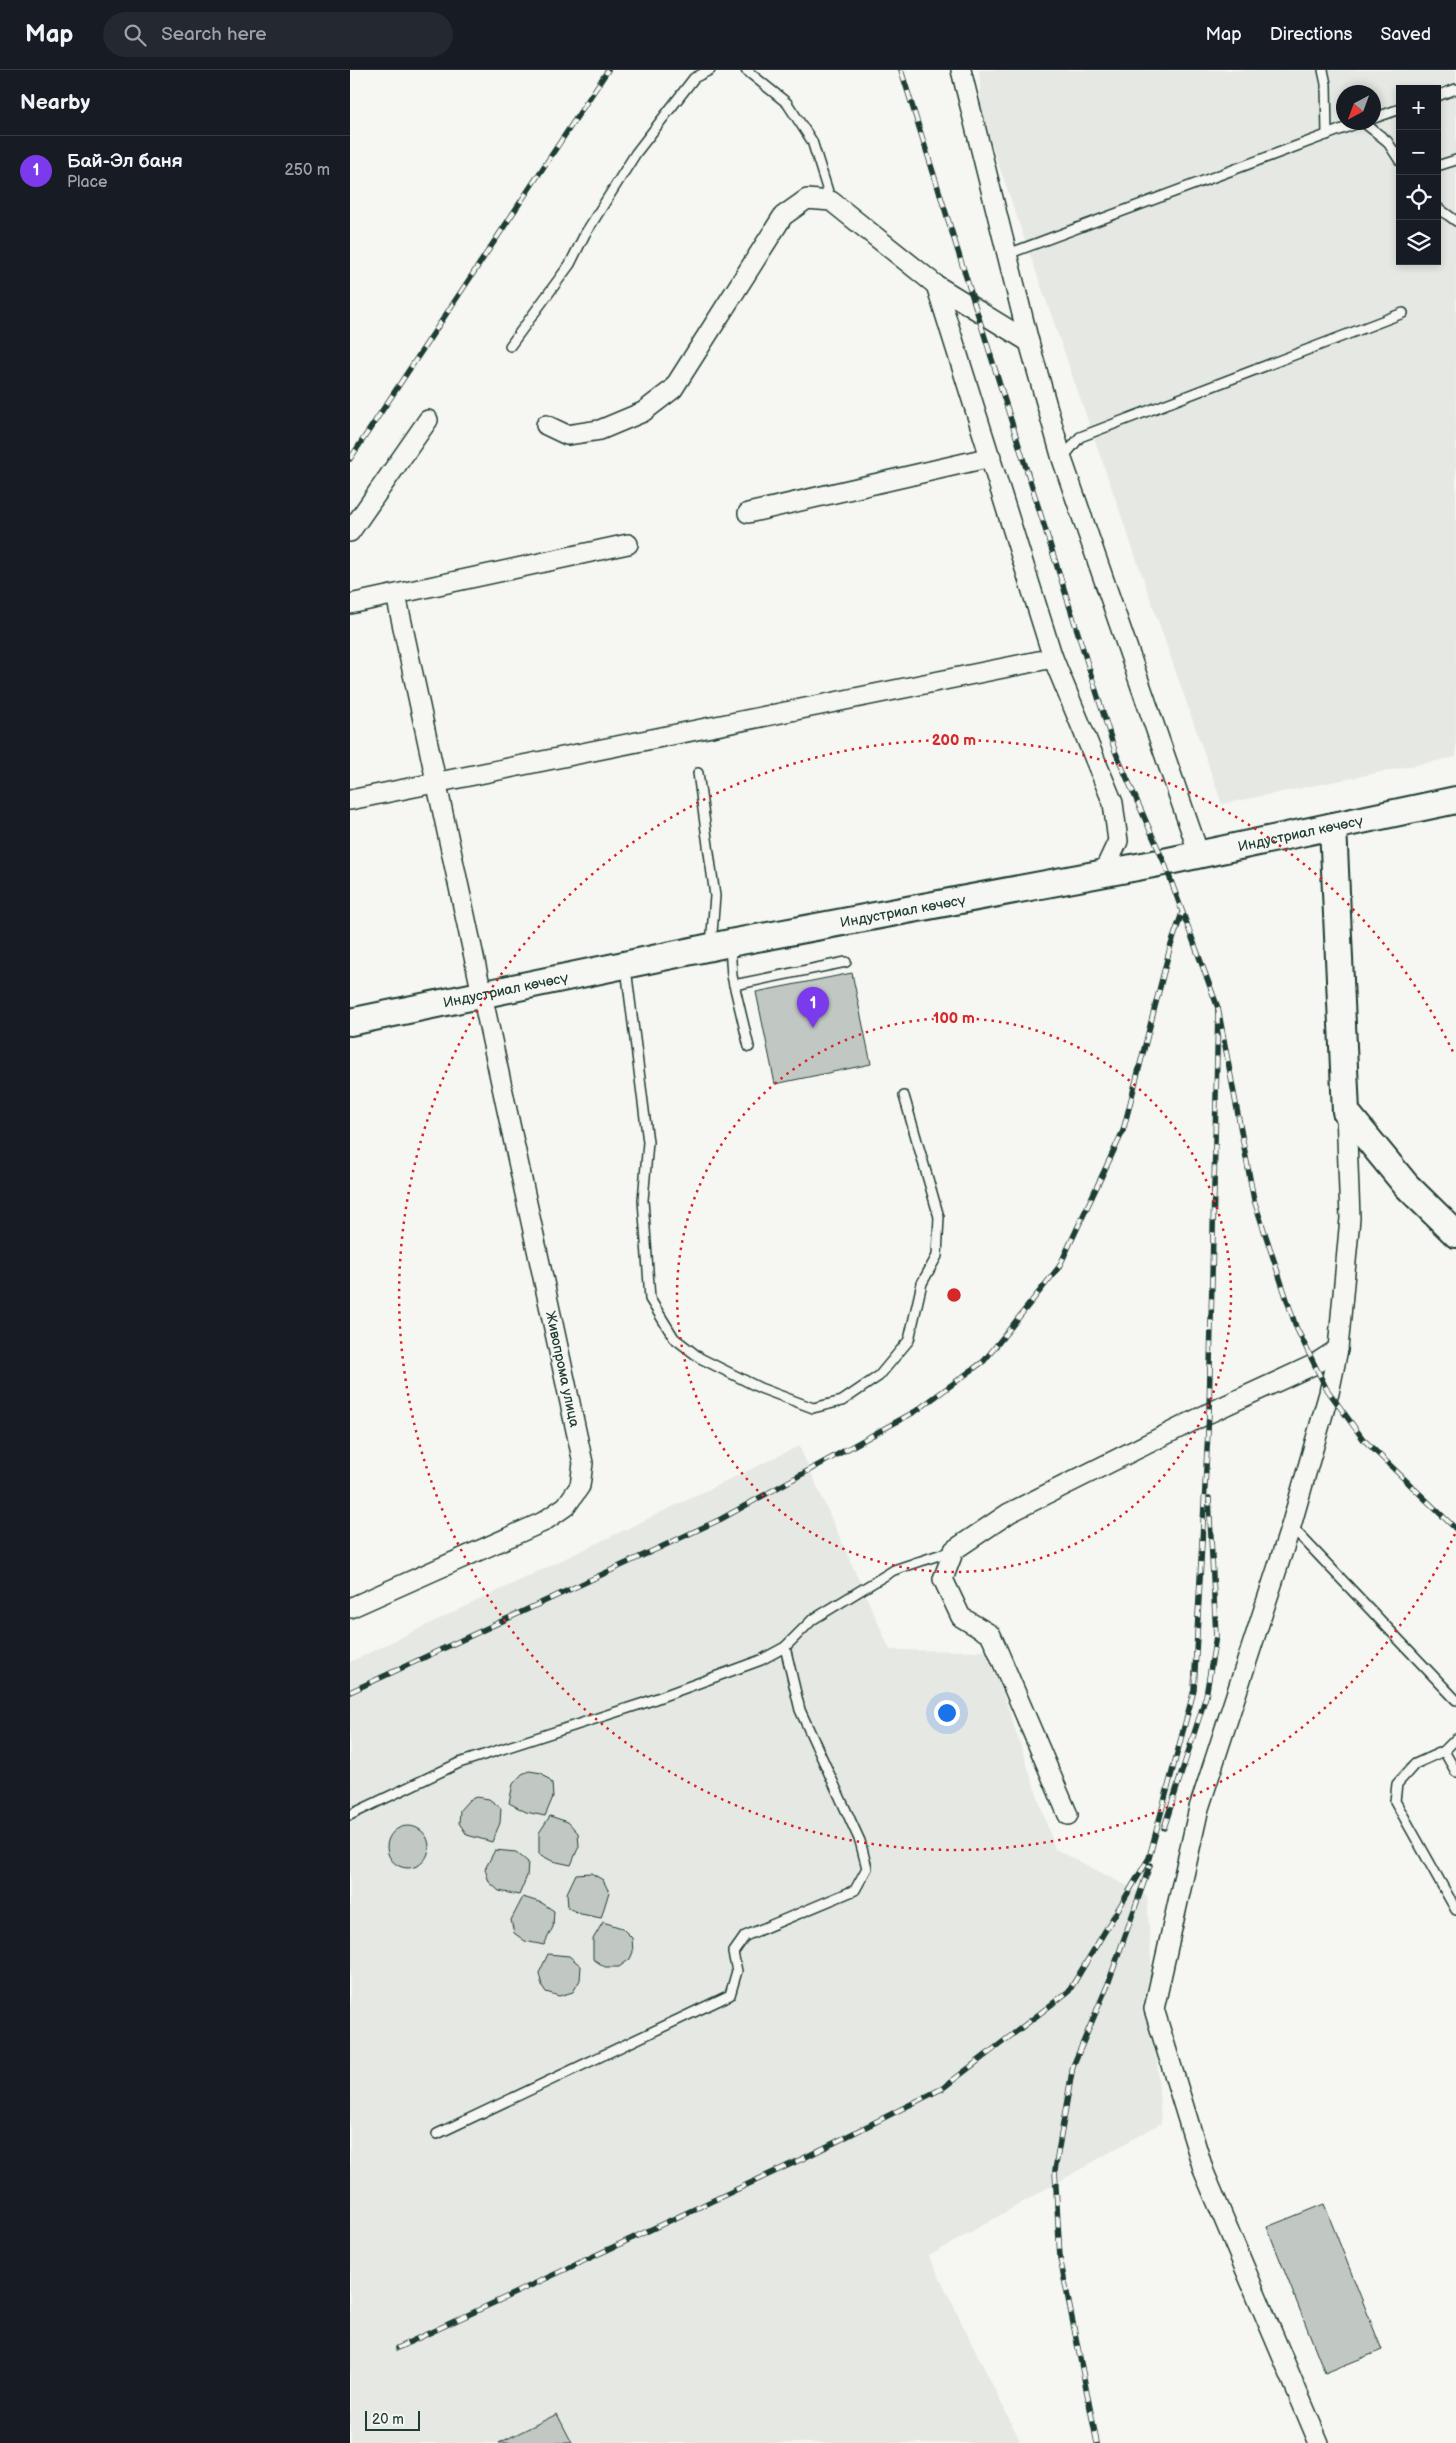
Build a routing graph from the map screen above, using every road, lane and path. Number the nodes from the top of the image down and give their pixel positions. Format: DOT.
graph roads {
  1 [pos="710,70"];
  2 [pos="746,70"];
  3 [pos="961,70"];
  4 [pos="1323,70"];
  5 [pos="1456,89"];
  6 [pos="1441,95"];
  7 [pos="1396,110"];
  8 [pos="1381,116"];
  9 [pos="1340,130"];
  10 [pos="1373,130"];
  11 [pos="1327,135"];
  12 [pos="1396,155"];
  13 [pos="1456,160"];
  14 [pos="1441,165"];
  15 [pos="831,201"];
  16 [pos="1441,210"];
  17 [pos="1456,220"];
  18 [pos="1008,254"];
  19 [pos="936,285"];
  20 [pos="1403,313"];
  21 [pos="1028,342"];
  22 [pos="510,346"];
  23 [pos="428,420"];
  24 [pos="546,425"];
  25 [pos="991,457"];
  26 [pos="1062,459"];
  27 [pos="748,514"];
  28 [pos="350,532"];
  29 [pos="628,544"];
  30 [pos="396,595"];
  31 [pos="350,604"];
  32 [pos="1054,658"];
  33 [pos="698,773"];
  34 [pos="436,782"];
  35 [pos="350,800"];
  36 [pos="1456,800"];
  37 [pos="1333,826"];
  38 [pos="1199,854"];
  39 [pos="1103,873"];
  40 [pos="720,945"];
  41 [pos="846,962"];
  42 [pos="626,965"];
  43 [pos="734,985"];
  44 [pos="481,994"];
  45 [pos="350,1022"];
  46 [pos="749,1047"];
  47 [pos="904,1096"];
  48 [pos="1346,1112"];
  49 [pos="1456,1234"];
  50 [pos="1338,1349"];
  51 [pos="1290,1526"];
  52 [pos="954,1550"];
  53 [pos="350,1608"];
  54 [pos="785,1647"];
  55 [pos="1456,1700"];
  56 [pos="1456,1739"];
  57 [pos="1444,1752"];
  58 [pos="1456,1772"];
  59 [pos="350,1815"];
  60 [pos="1068,1815"];
  61 [pos="1456,1910"];
  62 [pos="437,2134"];
  63 [pos="1319,2443"];
  1 -- 22 [label="lane"];
  2 -- 15 [label="lane"];
  3 -- 18 [label="street"];
  4 -- 11 [label="lane"];
  5 -- 6 [label="lane"];
  7 -- 8 [label="lane"];
  9 -- 11 [label="lane"];
  10 -- 12 [label="lane"];
  11 -- 18 [label="lane"];
  13 -- 14 [label="lane"];
  15 -- 19 [label="street"];
  15 -- 24 [label="street"];
  16 -- 17 [label="lane"];
  18 -- 21 [label="street"];
  19 -- 21 [label="street"];
  19 -- 25 [label="street"];
  20 -- 26 [label="lane"];
  21 -- 26 [label="street"];
  23 -- 28 [label="street"];
  25 -- 27 [label="street"];
  25 -- 32 [label="street"];
  26 -- 38 [label="street"];
  29 -- 30 [label="street"];
  30 -- 31 [label="street"];
  30 -- 34 [label="street, Живопрома улица"];
  32 -- 34 [label="street"];
  32 -- 39 [label="street"];
  33 -- 40 [label="lane"];
  34 -- 35 [label="street"];
  34 -- 44 [label="street, Живопрома улица"];
  36 -- 37 [label="main road, Индустриал көчөсү"];
  37 -- 38 [label="main road, Индустриал көчөсү"];
  37 -- 48 [label="main road"];
  38 -- 39 [label="main road, Индустриал көчөсү"];
  39 -- 40 [label="main road, Индустриал көчөсү"];
  40 -- 42 [label="main road, Индустриал көчөсү"];
  40 -- 43 [label="lane"];
  41 -- 43 [label="lane"];
  42 -- 44 [label="main road, Индустриал көчөсү"];
  42 -- 47 [label="lane"];
  43 -- 46 [label="lane"];
  44 -- 45 [label="main road, Индустриал көчөсү"];
  44 -- 53 [label="street, Живопрома улица"];
  48 -- 49 [label="main road"];
  48 -- 50 [label="street"];
  50 -- 51 [label="street"];
  50 -- 52 [label="street"];
  51 -- 55 [label="lane"];
  51 -- 63 [label="street"];
  52 -- 54 [label="lane"];
  52 -- 60 [label="street"];
  54 -- 59 [label="lane"];
  54 -- 62 [label="lane"];
  56 -- 57 [label="lane"];
  57 -- 58 [label="lane"];
  57 -- 61 [label="lane"];
}
